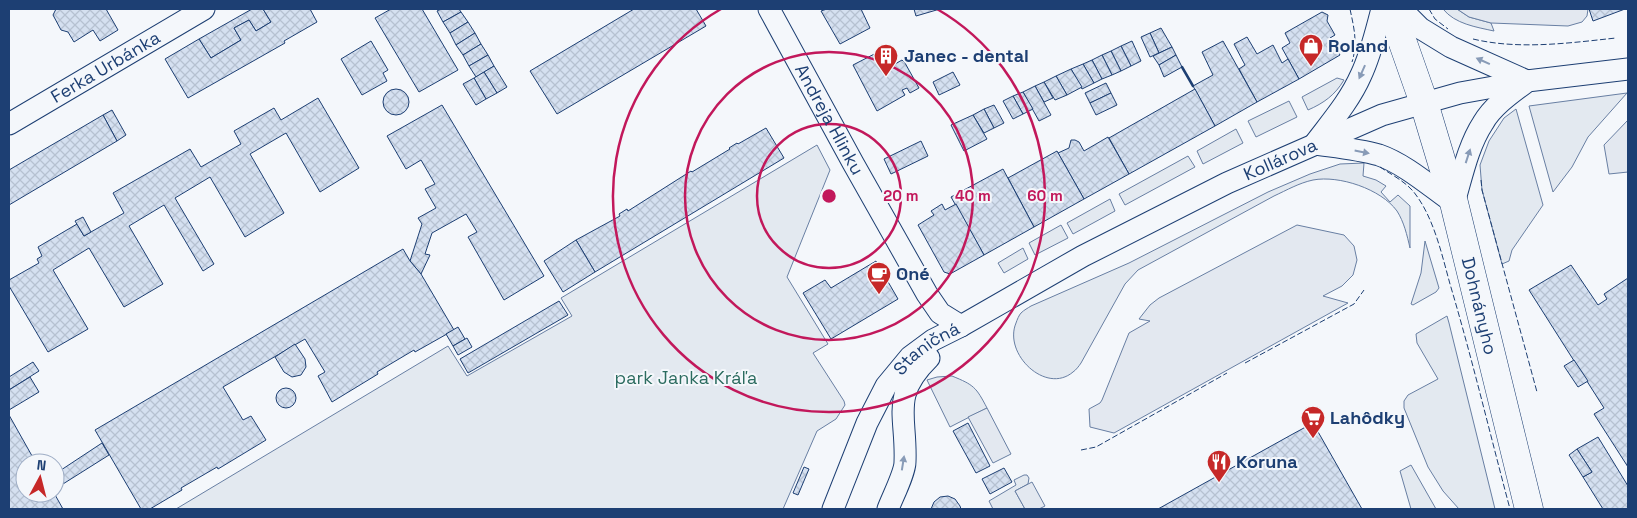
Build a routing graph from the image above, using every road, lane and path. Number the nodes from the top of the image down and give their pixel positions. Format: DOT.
graph roads {
  1 [pos="204,9"];
  2 [pos="769,9"];
  3 [pos="1382,9"];
  4 [pos="1391,9"];
  5 [pos="1401,9"];
  6 [pos="1628,69"];
  7 [pos="1527,81"];
  8 [pos="1424,103"];
  9 [pos="9,124"];
  10 [pos="1314,144"];
  11 [pos="1454,202"];
  12 [pos="961,326"];
  13 [pos="833,509"];
  14 [pos="888,509"];
  15 [pos="1529,509"];
  1 -- 9 [label="street, Ferka Urbánka"];
  2 -- 12 [label="street, Andreja Hlinku"];
  3 -- 10 [label="street, one-way"];
  4 -- 8 [label="street, Dohnányho"];
  7 -- 5 [label="street, one-way"];
  6 -- 7 [label="street, Kollárova"];
  7 -- 8 [label="street, Kollárova"];
  11 -- 7 [label="street, one-way"];
  8 -- 10 [label="street, Kollárova"];
  8 -- 11 [label="street, Dohnányho"];
  10 -- 11 [label="street, one-way"];
  10 -- 12 [label="street, Kollárova"];
  11 -- 15 [label="street, Dohnányho"];
  12 -- 13 [label="street, Staničná"];
  14 -- 12 [label="street, Staničná, one-way"];
}
